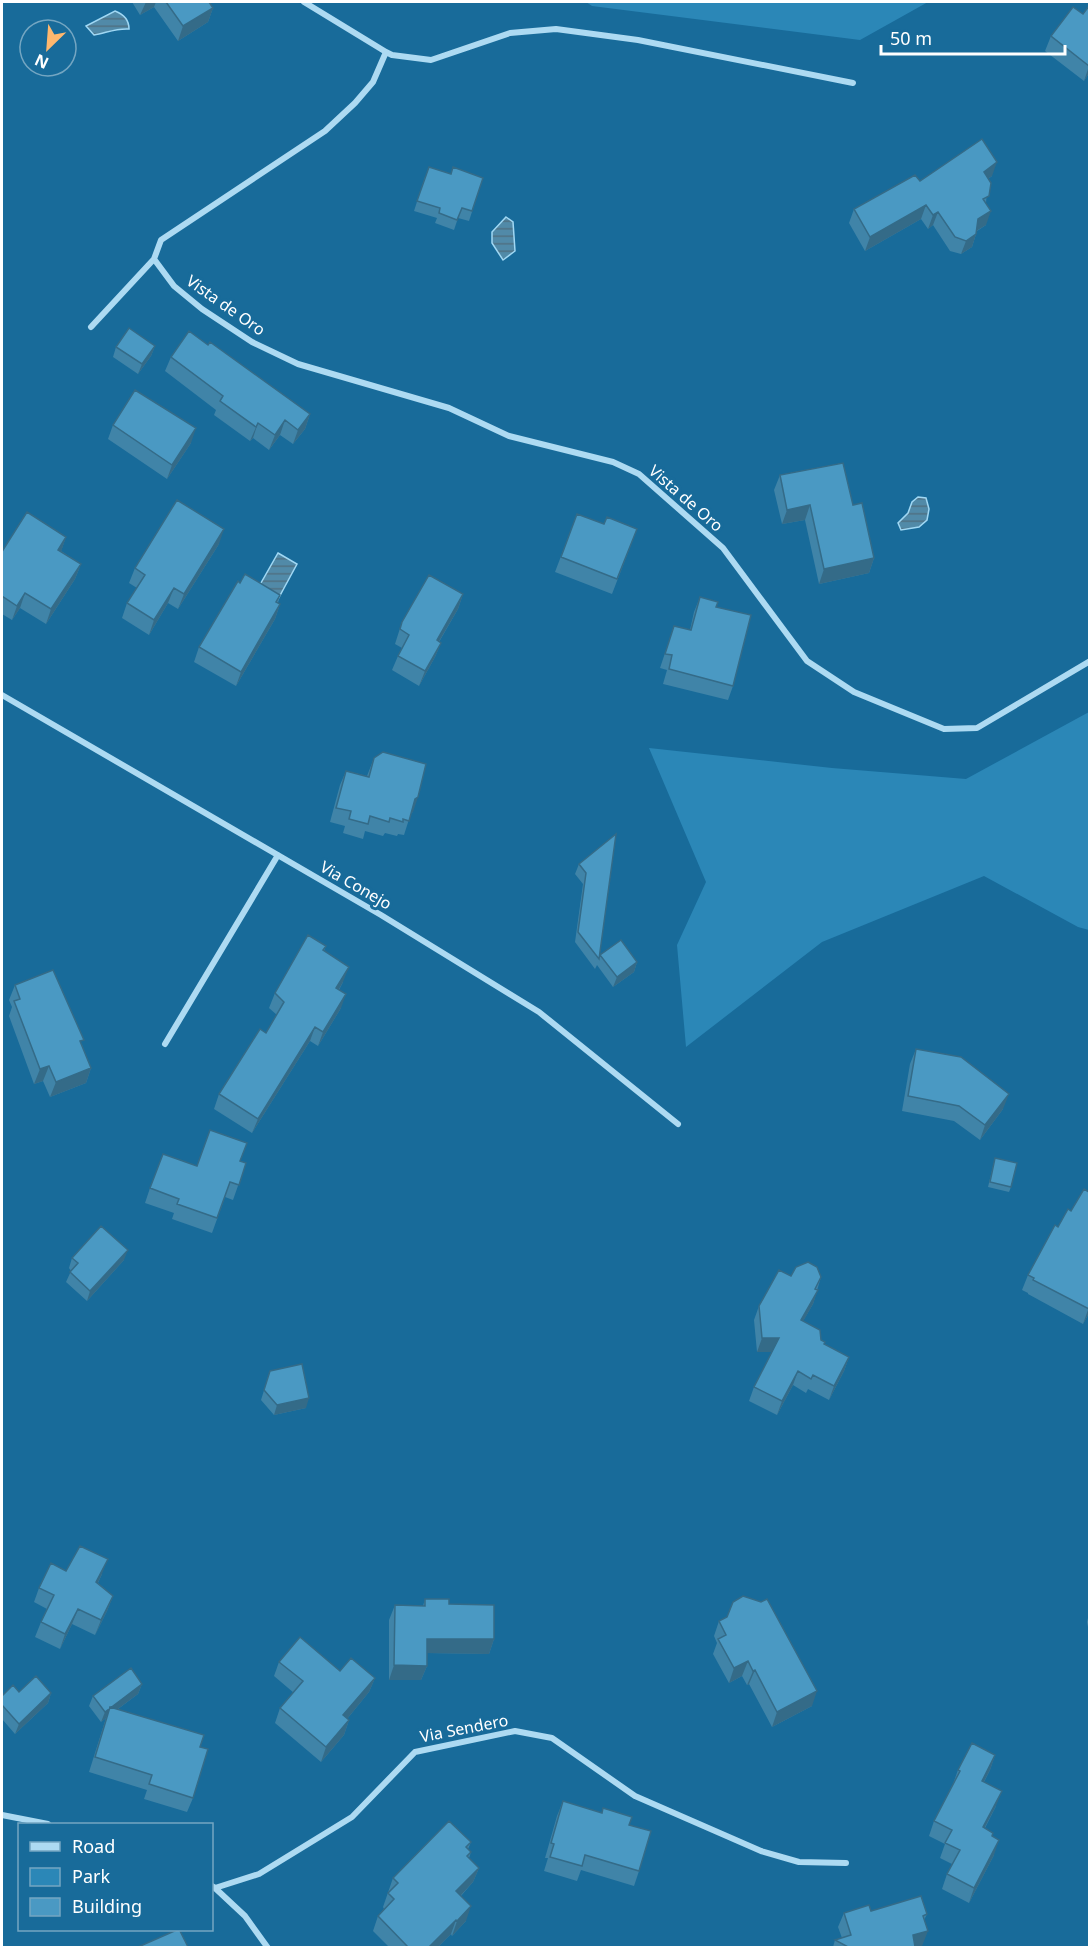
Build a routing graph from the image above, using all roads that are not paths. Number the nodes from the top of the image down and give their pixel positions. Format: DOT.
graph roads {
  1 [pos="304,2"];
  2 [pos="386,51"];
  3 [pos="853,83"];
  4 [pos="154,259"];
  5 [pos="91,327"];
  6 [pos="1089,661"];
  7 [pos="2,695"];
  8 [pos="278,855"];
  9 [pos="165,1044"];
  10 [pos="678,1124"];
  11 [pos="2,1815"];
  12 [pos="43,1823"];
  13 [pos="846,1863"];
  14 [pos="213,1887"];
  15 [pos="268,1947"];
  1 -- 2 [label="street"];
  2 -- 3 [label="street"];
  2 -- 4 [label="street"];
  4 -- 5 [label="street"];
  4 -- 6 [label="street, Vista de Oro"];
  7 -- 8 [label="street, Via Conejo"];
  8 -- 9 [label="street"];
  8 -- 10 [label="street, Via Conejo"];
  11 -- 12 [label="street"];
  13 -- 14 [label="street, Via Sendero"];
  14 -- 15 [label="street"];
}
